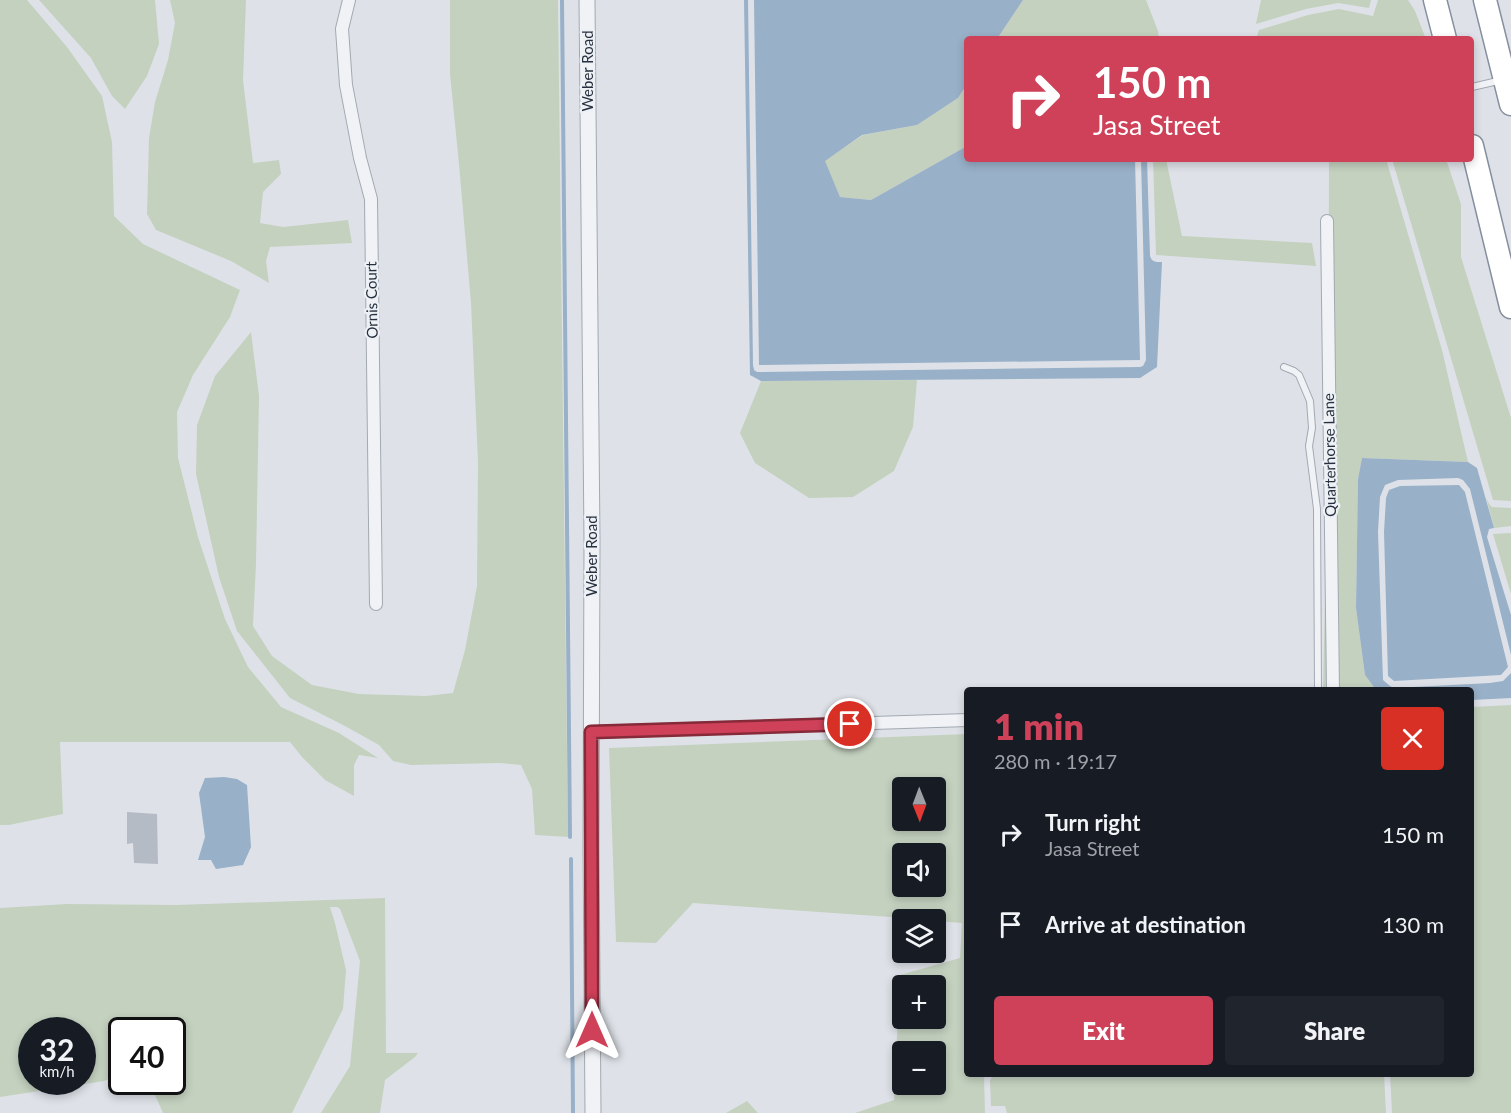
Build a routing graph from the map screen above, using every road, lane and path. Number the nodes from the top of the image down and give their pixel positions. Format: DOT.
graph roads {
  1 [pos="349,0"];
  2 [pos="587,0"];
  3 [pos="1435,0"];
  4 [pos="1485,0"];
  5 [pos="1444,36"];
  6 [pos="1505,80"];
  7 [pos="1474,87"];
  8 [pos="1511,104"];
  9 [pos="1474,154"];
  10 [pos="1327,221"];
  11 [pos="1511,307"];
  12 [pos="1284,367"];
  13 [pos="376,604"];
  14 [pos="1318,687"];
  15 [pos="1333,687"];
  16 [pos="964,720"];
  17 [pos="591,732"];
  18 [pos="593,1113"];
  1 -- 13 [label="street, Ornis Court"];
  2 -- 17 [label="street, Weber Road"];
  3 -- 5 [label="highway"];
  4 -- 6 [label="highway"];
  6 -- 7 [label="lane"];
  6 -- 8 [label="highway"];
  9 -- 11 [label="highway"];
  10 -- 15 [label="street, Quarterhorse Lane"];
  12 -- 14 [label="lane"];
  16 -- 17 [label="street"];
  17 -- 18 [label="street, Weber Road"];
}
